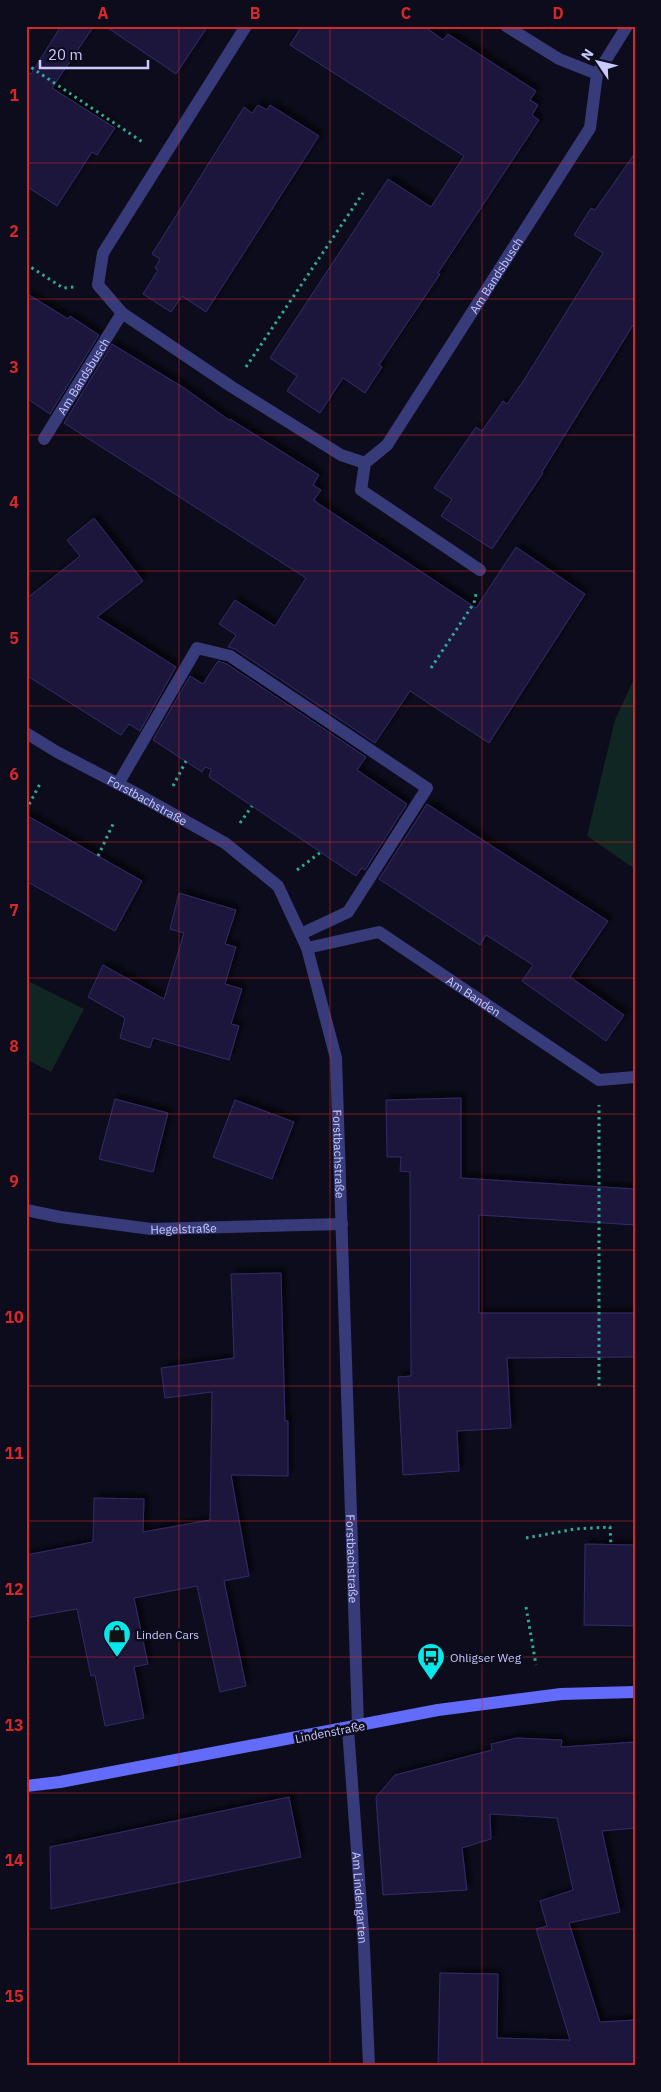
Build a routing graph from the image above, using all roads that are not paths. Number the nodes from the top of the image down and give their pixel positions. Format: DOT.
graph roads {
  1 [pos="246,26"];
  2 [pos="506,26"];
  3 [pos="627,26"];
  4 [pos="597,74"];
  5 [pos="122,313"];
  6 [pos="44,439"];
  7 [pos="365,463"];
  8 [pos="480,570"];
  9 [pos="26,733"];
  10 [pos="118,784"];
  11 [pos="301,934"];
  12 [pos="307,948"];
  13 [pos="635,1077"];
  14 [pos="26,1210"];
  15 [pos="342,1224"];
  16 [pos="635,1692"];
  17 [pos="353,1728"];
  18 [pos="26,1786"];
  19 [pos="369,2066"];
  1 -- 5 [label="street"];
  2 -- 4 [label="street"];
  3 -- 4 [label="street, Am Bandsbusch"];
  4 -- 7 [label="street, Am Bandsbusch"];
  5 -- 6 [label="street, Am Bandsbusch"];
  5 -- 7 [label="street"];
  7 -- 8 [label="street"];
  9 -- 10 [label="street, Forstbachstraße"];
  10 -- 11 [label="street, Forstbachstraße"];
  10 -- 11 [label="street"];
  11 -- 12 [label="street, Forstbachstraße"];
  12 -- 13 [label="street, Am Banden"];
  12 -- 15 [label="street, Forstbachstraße"];
  14 -- 15 [label="street, Hegelstraße"];
  15 -- 17 [label="street, Forstbachstraße"];
  16 -- 17 [label="street, Lindenstraße"];
  17 -- 18 [label="street, Lindenstraße"];
  17 -- 19 [label="street, Am Lindengarten"];
}
